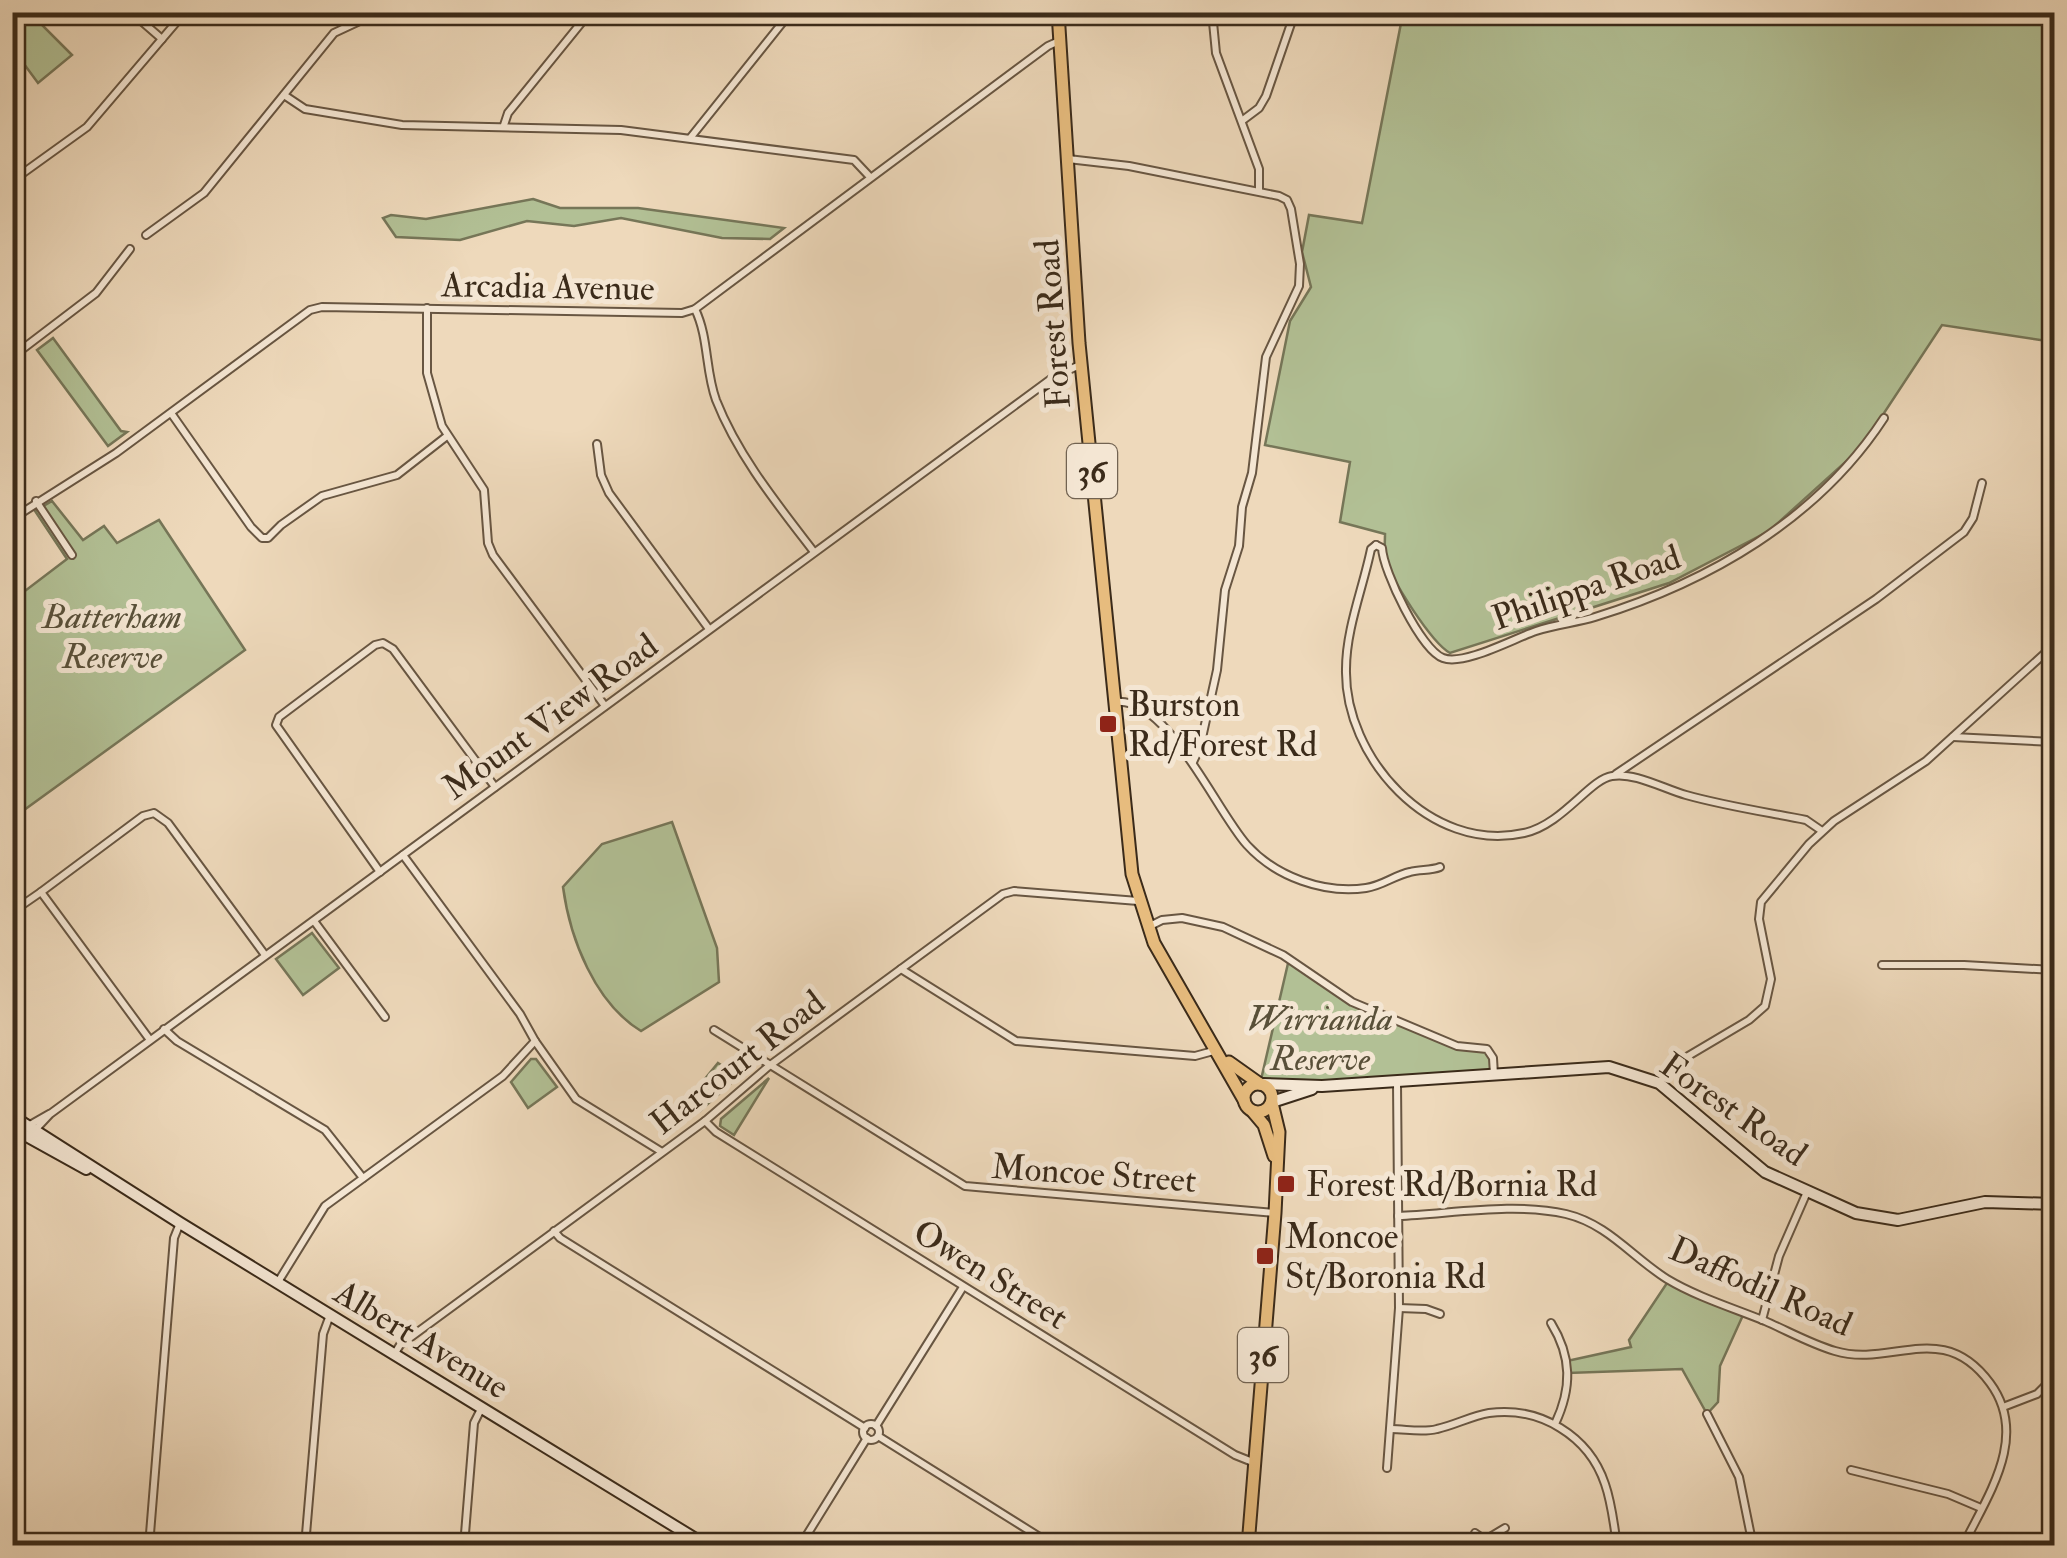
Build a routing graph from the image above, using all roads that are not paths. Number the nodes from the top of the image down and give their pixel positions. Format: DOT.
graph roads {
  1 [pos="132,12"];
  2 [pos="185,12"];
  3 [pos="379,12"];
  4 [pos="590,12"];
  5 [pos="791,12"];
  6 [pos="1058,12"];
  7 [pos="1212,12"];
  8 [pos="1294,12"];
  9 [pos="162,39"];
  10 [pos="1060,41"];
  11 [pos="284,95"];
  12 [pos="1243,120"];
  13 [pos="504,126"];
  14 [pos="691,137"];
  15 [pos="1068,158"];
  16 [pos="870,177"];
  17 [pos="12,181"];
  18 [pos="1258,191"];
  19 [pos="146,234"];
  20 [pos="130,249"];
  21 [pos="427,308"];
  22 [pos="694,309"];
  23 [pos="12,358"];
  24 [pos="1082,364"];
  25 [pos="171,413"];
  26 [pos="1884,418"];
  27 [pos="447,436"];
  28 [pos="597,444"];
  29 [pos="1982,483"];
  30 [pos="36,501"];
  31 [pos="12,518"];
  32 [pos="814,552"];
  33 [pos="72,555"];
  34 [pos="708,629"];
  35 [pos="2054,644"];
  36 [pos="1115,702"];
  37 [pos="605,706"];
  38 [pos="1952,737"];
  39 [pos="2054,742"];
  40 [pos="1193,762"];
  41 [pos="1615,775"];
  42 [pos="495,787"];
  43 [pos="1822,831"];
  44 [pos="404,855"];
  45 [pos="1440,867"];
  46 [pos="380,872"];
  47 [pos="41,892"];
  48 [pos="1138,901"];
  49 [pos="12,912"];
  50 [pos="314,921"];
  51 [pos="1146,927"];
  52 [pos="266,955"];
  53 [pos="1882,965"];
  54 [pos="901,969"];
  55 [pos="2054,970"];
  56 [pos="385,1017"];
  57 [pos="164,1029"];
  58 [pos="714,1030"];
  59 [pos="150,1040"];
  60 [pos="535,1042"];
  61 [pos="1218,1051"];
  62 [pos="769,1066"];
  63 [pos="1494,1075"];
  64 [pos="1397,1082"];
  65 [pos="1659,1083"];
  66 [pos="1261,1084"];
  67 [pos="1322,1086"];
  68 [pos="1244,1100"];
  69 [pos="1272,1102"];
  70 [pos="1253,1112"];
  71 [pos="12,1116"];
  72 [pos="705,1121"];
  73 [pos="12,1128"];
  74 [pos="29,1133"];
  75 [pos="662,1152"];
  76 [pos="1277,1165"];
  77 [pos="363,1178"];
  78 [pos="1807,1192"];
  79 [pos="2054,1204"];
  80 [pos="1275,1212"];
  81 [pos="1398,1216"];
  82 [pos="180,1223"];
  83 [pos="554,1231"];
  84 [pos="14,1245"];
  85 [pos="12,1269"];
  86 [pos="278,1282"];
  87 [pos="963,1286"];
  88 [pos="1400,1308"];
  89 [pos="1440,1314"];
  90 [pos="330,1315"];
  91 [pos="1762,1320"];
  92 [pos="1551,1323"];
  93 [pos="395,1353"];
  94 [pos="2054,1377"];
  95 [pos="2003,1407"];
  96 [pos="482,1408"];
  97 [pos="1707,1414"];
  98 [pos="1555,1424"];
  99 [pos="876,1426"];
  100 [pos="865,1428"];
  101 [pos="1390,1429"];
  102 [pos="878,1436"];
  103 [pos="867,1438"];
  104 [pos="1254,1462"];
  105 [pos="1387,1468"];
  106 [pos="1852,1470"];
  107 [pos="1982,1508"];
  108 [pos="1504,1528"];
  109 [pos="1475,1532"];
  110 [pos="1485,1543"];
  111 [pos="149,1546"];
  112 [pos="305,1546"];
  113 [pos="464,1546"];
  114 [pos="707,1546"];
  115 [pos="800,1546"];
  116 [pos="1054,1546"];
  117 [pos="1248,1546"];
  118 [pos="1617,1546"];
  119 [pos="1753,1546"];
  120 [pos="1963,1546"];
  1 -- 9 [label="street"];
  2 -- 9 [label="street"];
  3 -- 11 [label="street"];
  4 -- 13 [label="street"];
  5 -- 14 [label="street"];
  6 -- 10 [label="main road, Forest Road / 36"];
  7 -- 12 [label="street"];
  8 -- 12 [label="street"];
  9 -- 17 [label="street"];
  10 -- 15 [label="main road, Forest Road / 36"];
  10 -- 16 [label="street, Arcadia Avenue"];
  11 -- 13 [label="street"];
  11 -- 19 [label="street"];
  12 -- 18 [label="street"];
  13 -- 14 [label="street"];
  14 -- 16 [label="street"];
  15 -- 18 [label="street"];
  15 -- 24 [label="main road, Forest Road / 36"];
  16 -- 22 [label="street, Arcadia Avenue"];
  18 -- 40 [label="street"];
  20 -- 23 [label="street"];
  21 -- 22 [label="street, Arcadia Avenue"];
  21 -- 25 [label="street, Arcadia Avenue"];
  21 -- 27 [label="street"];
  22 -- 32 [label="street"];
  24 -- 32 [label="street, Mount View Road"];
  24 -- 36 [label="main road, Forest Road / 36"];
  25 -- 27 [label="street"];
  25 -- 30 [label="street, Arcadia Avenue"];
  26 -- 41 [label="street, Philippa Road"];
  27 -- 37 [label="street"];
  28 -- 34 [label="street"];
  29 -- 41 [label="street"];
  30 -- 31 [label="street, Arcadia Avenue"];
  30 -- 33 [label="street"];
  32 -- 34 [label="street, Mount View Road"];
  34 -- 37 [label="street, Mount View Road"];
  35 -- 38 [label="street"];
  36 -- 40 [label="street"];
  36 -- 48 [label="main road, Forest Road / 36"];
  37 -- 42 [label="street, Mount View Road"];
  38 -- 39 [label="street"];
  38 -- 43 [label="street"];
  40 -- 45 [label="street"];
  41 -- 43 [label="street"];
  42 -- 44 [label="street, Mount View Road"];
  42 -- 46 [label="street"];
  43 -- 65 [label="street"];
  44 -- 46 [label="street, Mount View Road"];
  44 -- 60 [label="street"];
  46 -- 50 [label="street, Mount View Road"];
  47 -- 49 [label="street"];
  47 -- 52 [label="street"];
  47 -- 59 [label="street"];
  48 -- 51 [label="main road, Forest Road / 36"];
  48 -- 54 [label="street, Harcourt Road"];
  50 -- 52 [label="street, Mount View Road"];
  50 -- 56 [label="street"];
  51 -- 61 [label="main road, Forest Road / 36"];
  51 -- 63 [label="street"];
  52 -- 57 [label="street, Mount View Road"];
  53 -- 55 [label="street"];
  54 -- 61 [label="street"];
  54 -- 62 [label="street, Harcourt Road"];
  57 -- 59 [label="street, Mount View Road"];
  57 -- 77 [label="street"];
  58 -- 62 [label="street, Moncoe Street"];
  59 -- 74 [label="street, Mount View Road"];
  60 -- 75 [label="street"];
  60 -- 77 [label="street"];
  61 -- 66 [label="main road, Forest Road / 36"];
  61 -- 68 [label="main road, Forest Road / 36"];
  62 -- 72 [label="street, Harcourt Road"];
  62 -- 80 [label="street, Moncoe Street"];
  63 -- 64 [label="main road, Forest Road"];
  63 -- 65 [label="main road, Forest Road"];
  64 -- 67 [label="main road, Forest Road"];
  64 -- 81 [label="street"];
  65 -- 78 [label="main road, Forest Road"];
  66 -- 67 [label="main road, Forest Road"];
  66 -- 68 [label="main road"];
  66 -- 69 [label="main road, 36"];
  67 -- 69 [label="main road, Forest Road"];
  68 -- 70 [label="main road, 36"];
  69 -- 70 [label="main road"];
  69 -- 76 [label="main road, 36"];
  70 -- 76 [label="main road, 36"];
  71 -- 74 [label="main road, Albert Avenue"];
  72 -- 75 [label="street, Harcourt Road"];
  72 -- 87 [label="street, Owen Street"];
  73 -- 74 [label="main road, Albert Avenue"];
  74 -- 82 [label="main road, Albert Avenue"];
  74 -- 84 [label="street"];
  75 -- 83 [label="street, Harcourt Road"];
  76 -- 80 [label="main road, 36"];
  77 -- 86 [label="street"];
  78 -- 79 [label="main road, Forest Road"];
  78 -- 91 [label="street"];
  80 -- 104 [label="main road, 36"];
  81 -- 88 [label="street"];
  81 -- 91 [label="street, Daffodil Road"];
  82 -- 86 [label="main road, Albert Avenue"];
  82 -- 111 [label="street"];
  83 -- 93 [label="street, Harcourt Road"];
  83 -- 100 [label="street"];
  84 -- 85 [label="street"];
  86 -- 90 [label="main road, Albert Avenue"];
  87 -- 99 [label="street"];
  87 -- 104 [label="street, Owen Street"];
  88 -- 89 [label="street"];
  88 -- 101 [label="street"];
  90 -- 93 [label="main road, Albert Avenue"];
  90 -- 112 [label="street"];
  91 -- 95 [label="street, Daffodil Road"];
  92 -- 98 [label="street"];
  93 -- 96 [label="main road, Albert Avenue"];
  94 -- 95 [label="street"];
  95 -- 107 [label="street"];
  96 -- 113 [label="street"];
  96 -- 114 [label="main road, Albert Avenue"];
  97 -- 119 [label="street"];
  98 -- 101 [label="street"];
  98 -- 118 [label="street"];
  99 -- 100 [label="street"];
  99 -- 102 [label="street"];
  100 -- 103 [label="street"];
  101 -- 105 [label="street"];
  102 -- 103 [label="street"];
  102 -- 116 [label="street"];
  103 -- 115 [label="street"];
  104 -- 117 [label="main road, 36"];
  106 -- 107 [label="street"];
  107 -- 120 [label="street"];
  108 -- 110 [label="street"];
  109 -- 110 [label="street"];
}
